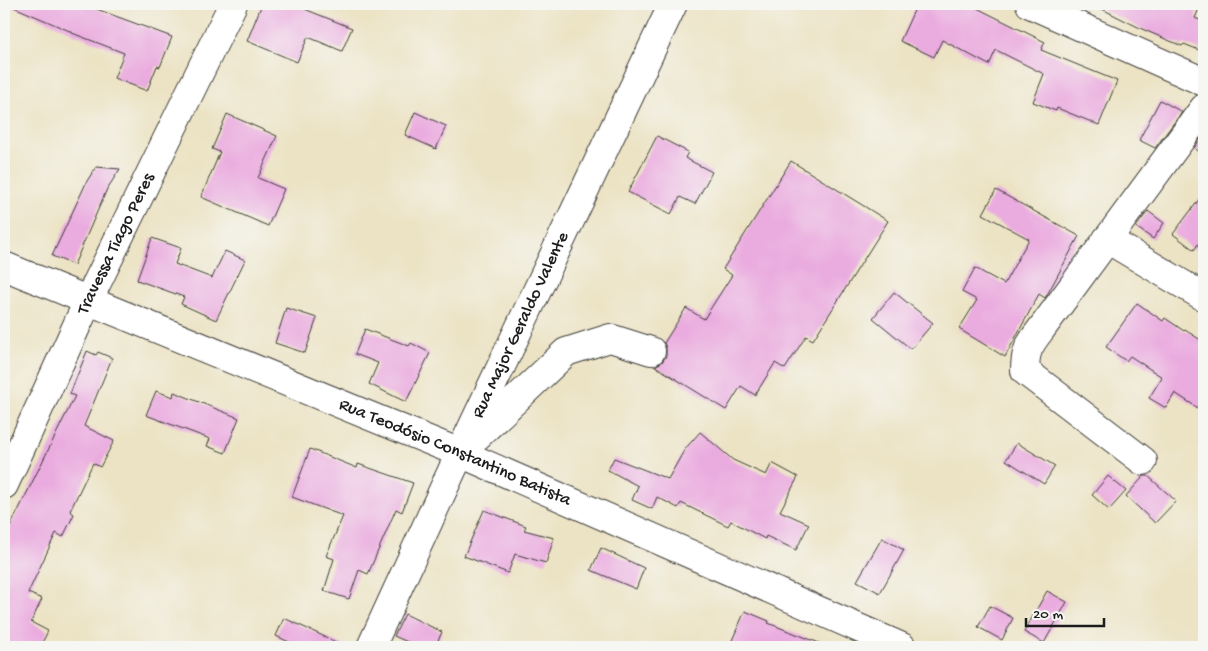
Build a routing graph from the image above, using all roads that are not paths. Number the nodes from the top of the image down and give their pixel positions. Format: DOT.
graph roads {
  1 [pos="232,4"];
  2 [pos="673,4"];
  3 [pos="1030,4"];
  4 [pos="1204,82"];
  5 [pos="1204,108"];
  6 [pos="1107,239"];
  7 [pos="4,266"];
  8 [pos="1204,297"];
  9 [pos="88,301"];
  10 [pos="651,351"];
  11 [pos="460,452"];
  12 [pos="1144,462"];
  13 [pos="4,485"];
  14 [pos="371,647"];
  15 [pos="902,647"];
  1 -- 9 [label="street, Travessa Tiago Peres"];
  2 -- 11 [label="street, Rua Major Geraldo Valente"];
  3 -- 4 [label="street"];
  5 -- 6 [label="street"];
  6 -- 8 [label="street"];
  6 -- 12 [label="street"];
  7 -- 9 [label="street, Rua Teodósio Constantino Batista"];
  9 -- 11 [label="street, Rua Teodósio Constantino Batista"];
  9 -- 13 [label="street, Travessa Tiago Peres"];
  10 -- 11 [label="street"];
  11 -- 14 [label="street, Rua Major Geraldo Valente"];
  11 -- 15 [label="street, Rua Teodósio Constantino Batista"];
}
